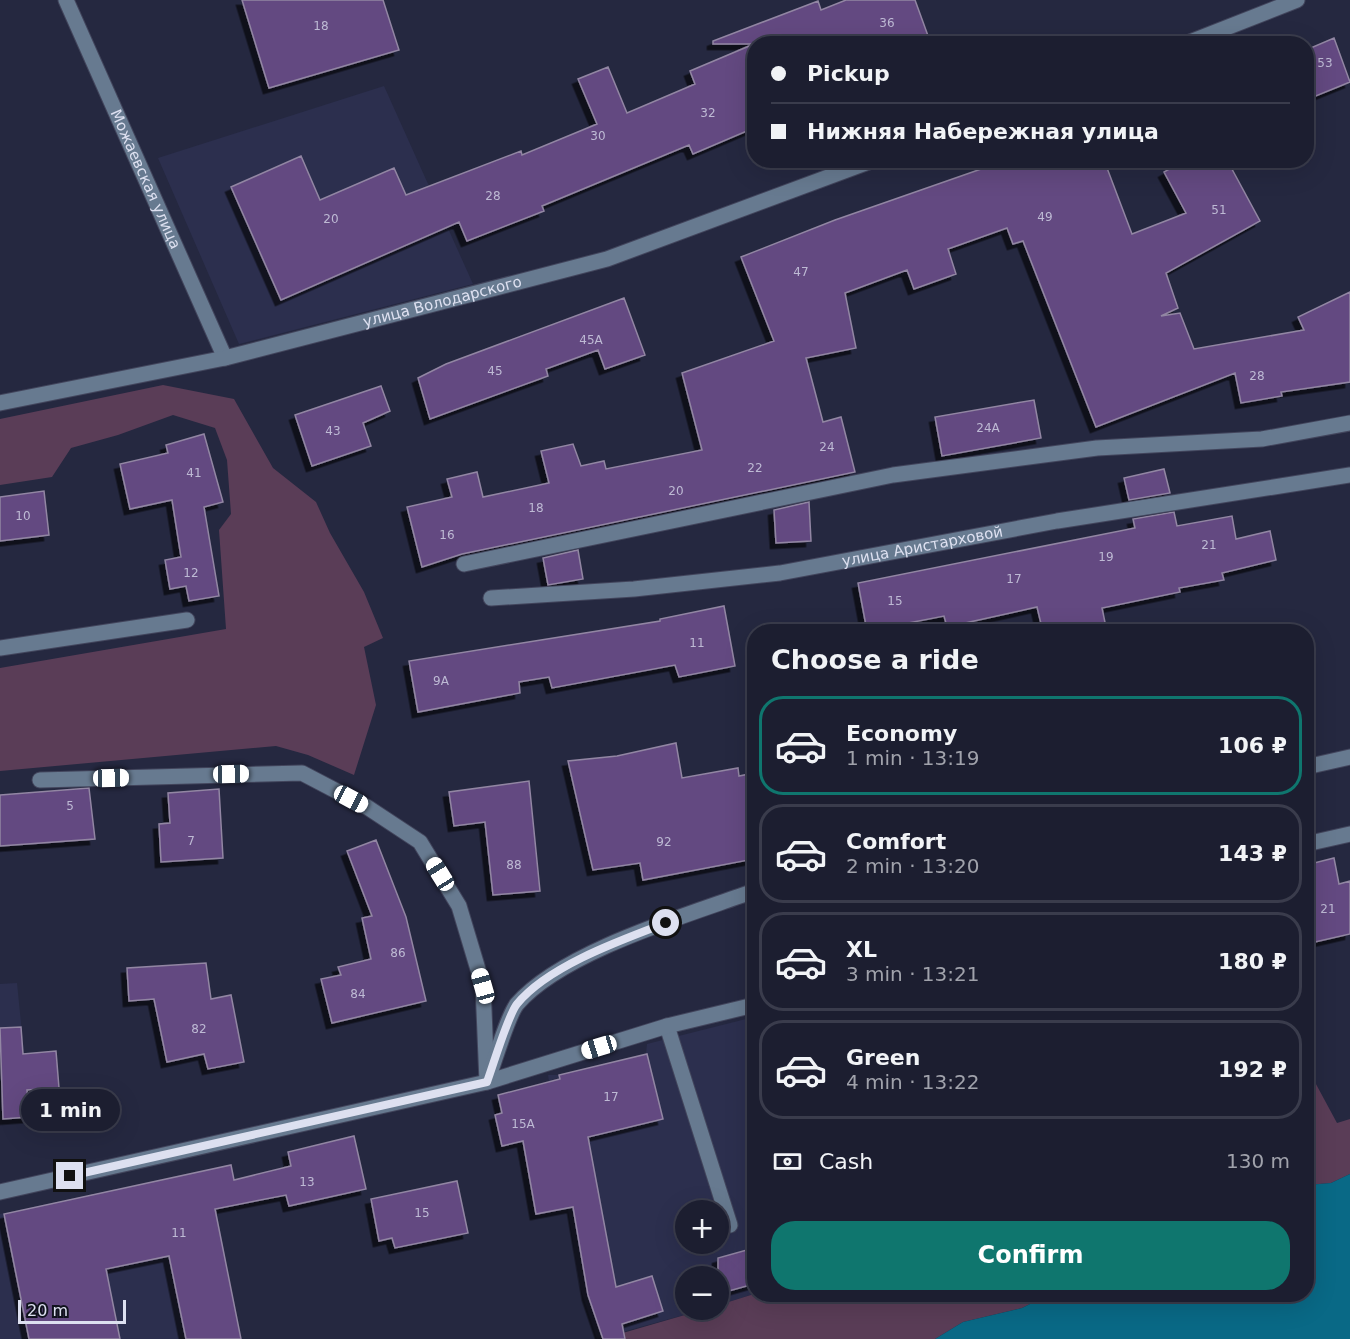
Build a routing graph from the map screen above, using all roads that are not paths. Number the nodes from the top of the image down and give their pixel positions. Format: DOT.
graph roads {
  1 [pos="66,0"];
  2 [pos="1297,0"];
  3 [pos="1205,36"];
  4 [pos="852,168"];
  5 [pos="225,358"];
  6 [pos="0,403"];
  7 [pos="1350,423"];
  8 [pos="1350,475"];
  9 [pos="464,564"];
  10 [pos="491,598"];
  11 [pos="188,620"];
  12 [pos="0,648"];
  13 [pos="1350,757"];
  14 [pos="1314,765"];
  15 [pos="40,780"];
  16 [pos="1350,834"];
  17 [pos="1314,842"];
  18 [pos="747,894"];
  19 [pos="747,1007"];
  20 [pos="667,1026"];
  21 [pos="487,1082"];
  22 [pos="0,1192"];
  23 [pos="721,1200"];
  1 -- 5 [label="street, Можаевская улица"];
  2 -- 3 [label="street"];
  4 -- 5 [label="street, улица Володарского"];
  5 -- 6 [label="street, улица Володарского"];
  7 -- 9 [label="street"];
  8 -- 10 [label="street, улица Аристарховой"];
  11 -- 12 [label="street"];
  13 -- 14 [label="street"];
  15 -- 21 [label="street"];
  16 -- 17 [label="street"];
  18 -- 21 [label="street"];
  19 -- 20 [label="street"];
  20 -- 21 [label="street"];
  20 -- 23 [label="street"];
  21 -- 22 [label="street"];
}
